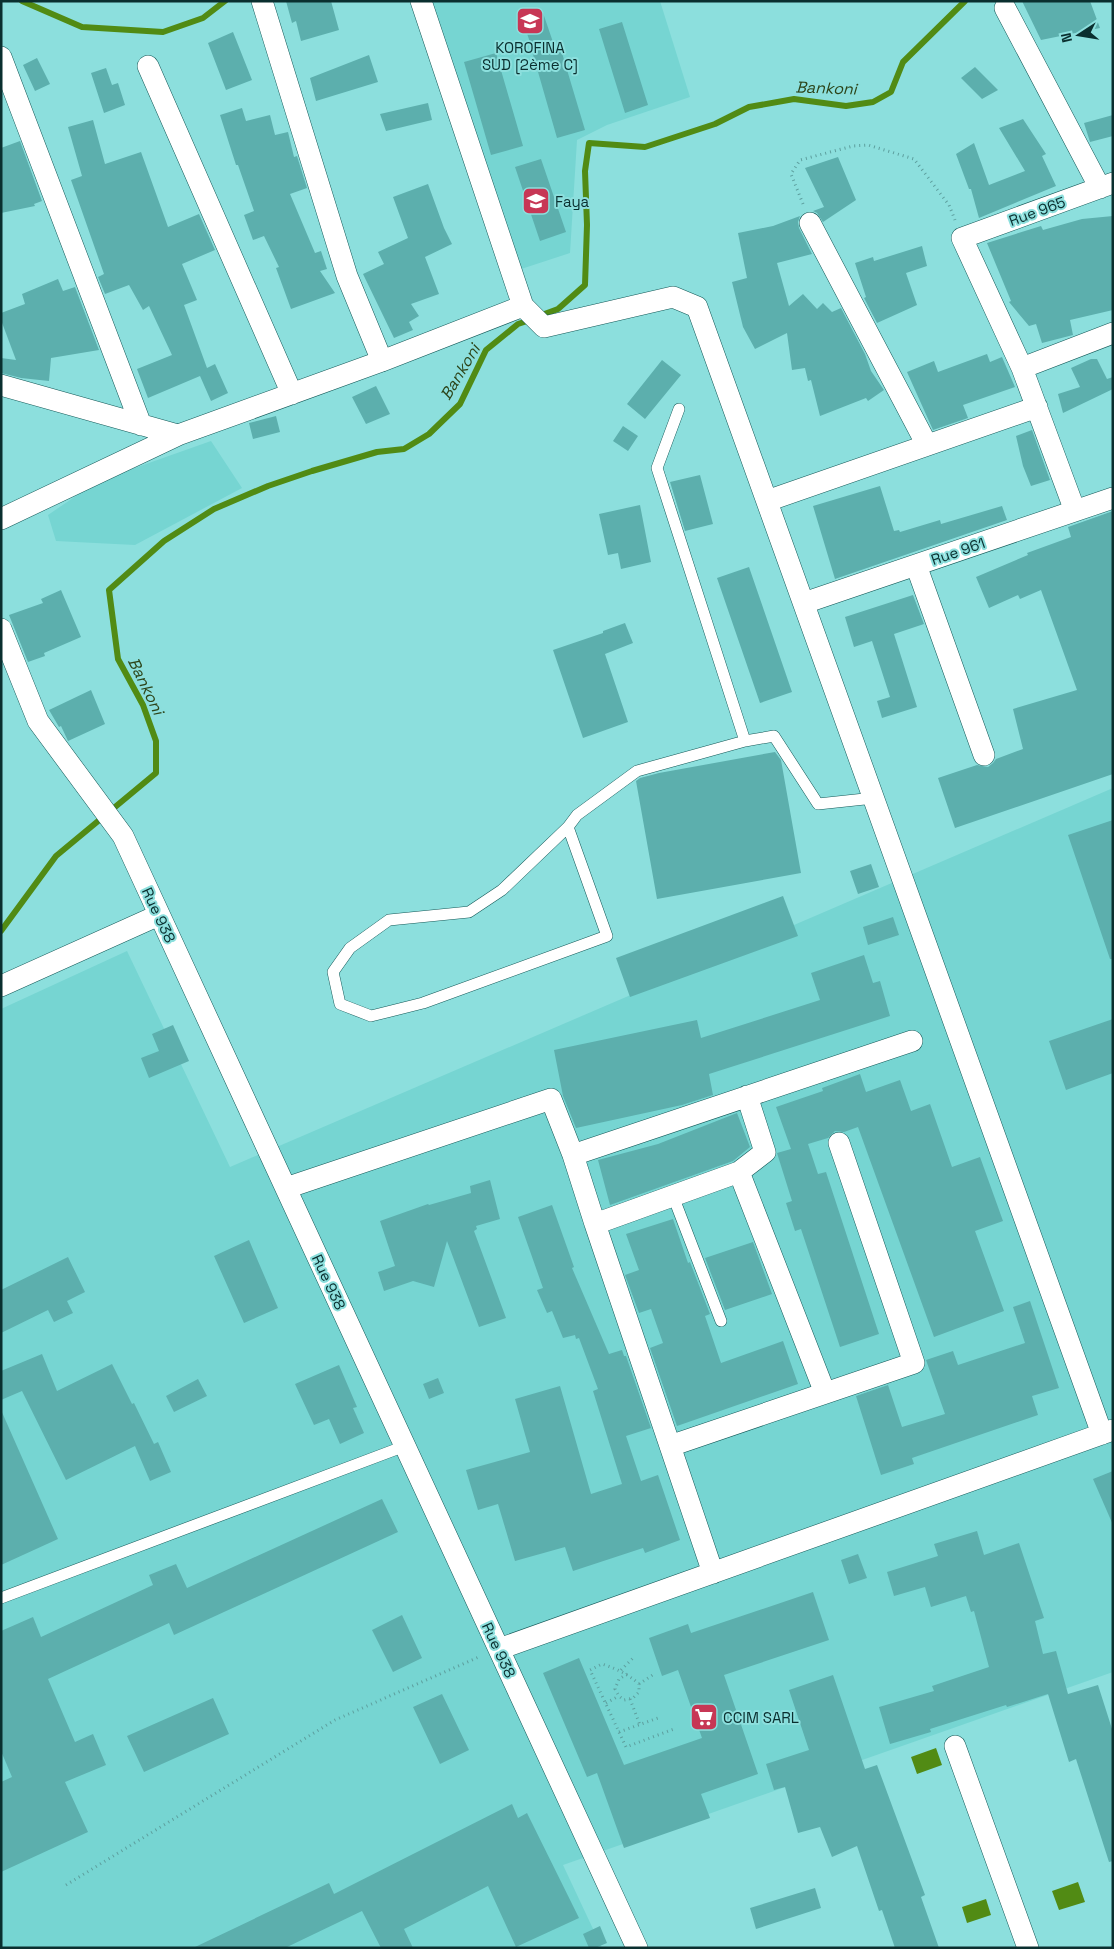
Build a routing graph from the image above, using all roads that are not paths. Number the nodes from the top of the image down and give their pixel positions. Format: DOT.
graph roads {
  1 [pos="262,1"];
  2 [pos="421,1"];
  3 [pos="1005,8"];
  4 [pos="1,57"];
  5 [pos="148,66"];
  6 [pos="1107,186"];
  7 [pos="810,223"];
  8 [pos="523,306"];
  9 [pos="1113,333"];
  10 [pos="382,361"];
  11 [pos="1022,368"];
  12 [pos="1,385"];
  13 [pos="292,394"];
  14 [pos="1037,407"];
  15 [pos="679,409"];
  16 [pos="140,425"];
  17 [pos="178,436"];
  18 [pos="927,445"];
  19 [pos="1113,498"];
  20 [pos="766,501"];
  21 [pos="1075,511"];
  22 [pos="1,519"];
  23 [pos="916,565"];
  24 [pos="804,603"];
  25 [pos="1,629"];
  26 [pos="745,741"];
  27 [pos="984,755"];
  28 [pos="874,798"];
  29 [pos="568,827"];
  30 [pos="159,915"];
  31 [pos="1,986"];
  32 [pos="912,1041"];
  33 [pos="747,1096"];
  34 [pos="839,1142"];
  35 [pos="573,1155"];
  36 [pos="739,1172"];
  37 [pos="286,1188"];
  38 [pos="673,1196"];
  39 [pos="595,1224"];
  40 [pos="721,1322"];
  41 [pos="825,1393"];
  42 [pos="1108,1432"];
  43 [pos="405,1446"];
  44 [pos="670,1446"];
  45 [pos="713,1572"];
  46 [pos="1,1598"];
  47 [pos="498,1649"];
  48 [pos="955,1746"];
  49 [pos="637,1948"];
  50 [pos="1028,1948"];
  1 -- 10 [label="street"];
  2 -- 8 [label="street"];
  3 -- 6 [label="street"];
  4 -- 16 [label="street"];
  5 -- 13 [label="street"];
  6 -- 11 [label="street, Rue 965"];
  7 -- 18 [label="street"];
  8 -- 10 [label="street"];
  8 -- 20 [label="street"];
  9 -- 11 [label="street"];
  10 -- 13 [label="street"];
  11 -- 14 [label="street"];
  12 -- 16 [label="street"];
  13 -- 17 [label="street"];
  14 -- 18 [label="street"];
  14 -- 21 [label="street"];
  15 -- 26 [label="lane"];
  16 -- 17 [label="street"];
  17 -- 22 [label="street"];
  18 -- 20 [label="street"];
  19 -- 21 [label="street, Rue 961"];
  20 -- 24 [label="street"];
  21 -- 23 [label="street, Rue 961"];
  23 -- 24 [label="street, Rue 961"];
  23 -- 27 [label="street"];
  24 -- 28 [label="street"];
  25 -- 30 [label="street, Rue 938"];
  26 -- 28 [label="lane"];
  26 -- 29 [label="lane"];
  28 -- 42 [label="street"];
  29 -- 29 [label="lane"];
  30 -- 31 [label="street"];
  30 -- 37 [label="street, Rue 938"];
  32 -- 33 [label="street"];
  33 -- 35 [label="street"];
  33 -- 36 [label="street"];
  34 -- 41 [label="street"];
  35 -- 37 [label="street"];
  35 -- 39 [label="street"];
  36 -- 38 [label="street"];
  36 -- 41 [label="street"];
  37 -- 43 [label="street, Rue 938"];
  38 -- 39 [label="street"];
  38 -- 40 [label="lane"];
  39 -- 44 [label="street"];
  41 -- 44 [label="street"];
  42 -- 45 [label="street"];
  43 -- 46 [label="lane"];
  43 -- 47 [label="street, Rue 938"];
  44 -- 45 [label="street"];
  45 -- 47 [label="street"];
  47 -- 49 [label="street, Rue 938"];
  48 -- 50 [label="street"];
}
